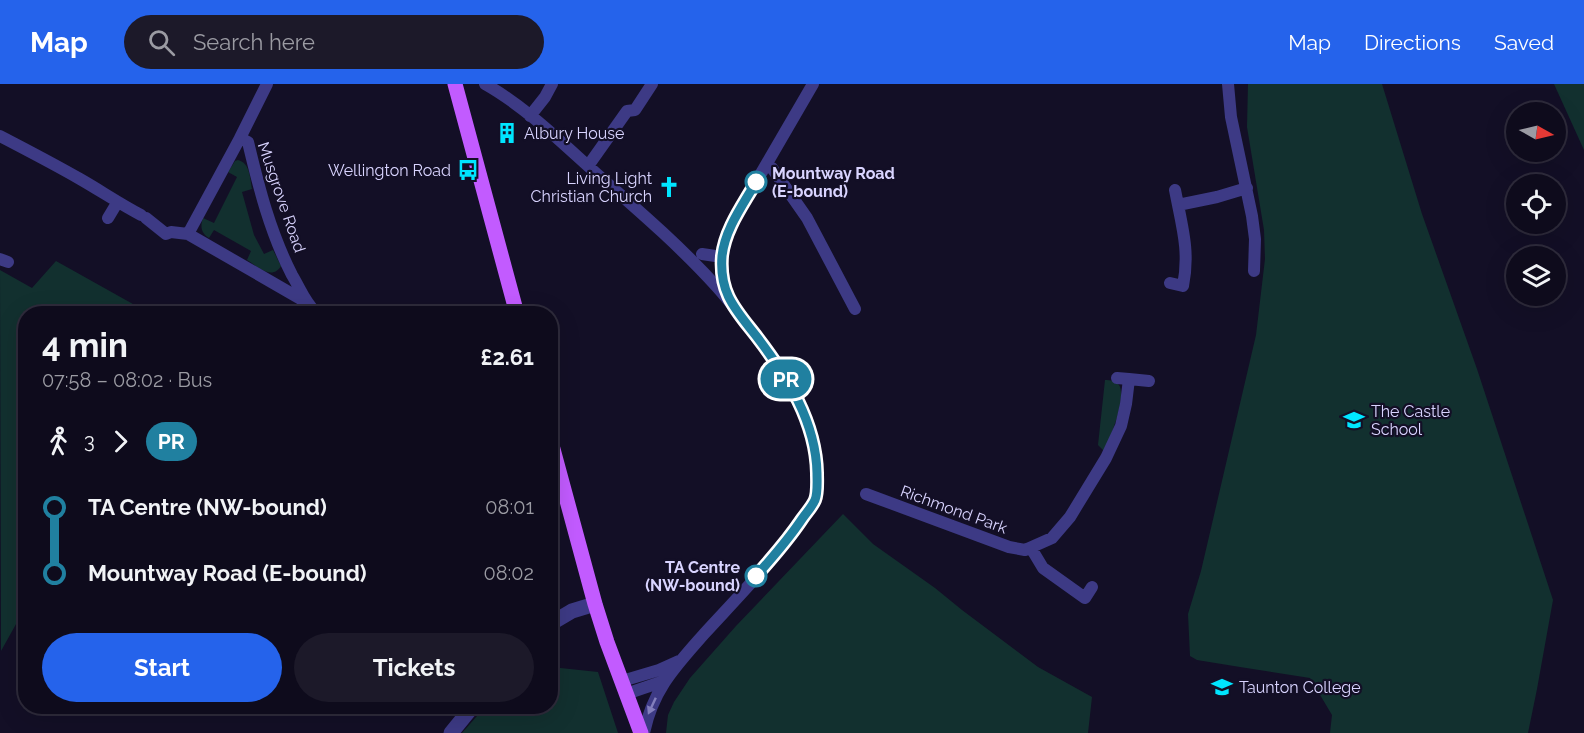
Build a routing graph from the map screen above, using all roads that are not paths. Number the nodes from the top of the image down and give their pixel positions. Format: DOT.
graph roads {
  1 [pos="267,84"];
  2 [pos="455,84"];
  3 [pos="485,84"];
  4 [pos="552,84"];
  5 [pos="652,84"];
  6 [pos="813,84"];
  7 [pos="1228,84"];
  8 [pos="530,116"];
  9 [pos="0,136"];
  10 [pos="240,138"];
  11 [pos="588,166"];
  12 [pos="767,166"];
  13 [pos="1247,188"];
  14 [pos="1175,190"];
  15 [pos="117,203"];
  16 [pos="1178,205"];
  17 [pos="108,218"];
  18 [pos="188,234"];
  19 [pos="702,254"];
  20 [pos="1254,271"];
  21 [pos="1170,283"];
  22 [pos="306,302"];
  23 [pos="310,306"];
  24 [pos="515,306"];
  25 [pos="855,309"];
  26 [pos="1149,381"];
  27 [pos="558,468"];
  28 [pos="866,494"];
  29 [pos="1032,548"];
  30 [pos="1092,587"];
  31 [pos="595,604"];
  32 [pos="558,619"];
  33 [pos="680,660"];
  34 [pos="664,681"];
  35 [pos="624,688"];
  36 [pos="466,714"];
  37 [pos="451,733"];
  38 [pos="642,733"];
  1 -- 10 [label="street, Musgrove Road"];
  2 -- 24 [label="main road"];
  3 -- 8 [label="street"];
  4 -- 8 [label="street"];
  5 -- 11 [label="street"];
  6 -- 12 [label="street"];
  7 -- 13 [label="street"];
  8 -- 11 [label="street"];
  9 -- 15 [label="street, Musgrove Road"];
  10 -- 18 [label="street, Musgrove Road"];
  10 -- 22 [label="street, Musgrove Road"];
  11 -- 33 [label="street"];
  12 -- 19 [label="street"];
  12 -- 25 [label="street"];
  13 -- 16 [label="street"];
  13 -- 20 [label="street"];
  14 -- 16 [label="street"];
  15 -- 17 [label="street"];
  15 -- 18 [label="street, Musgrove Road"];
  16 -- 21 [label="street"];
  18 -- 22 [label="street, Musgrove Road"];
  22 -- 23 [label="street, Musgrove Road"];
  26 -- 29 [label="street"];
  27 -- 31 [label="main road"];
  28 -- 29 [label="street, Richmond Park"];
  29 -- 30 [label="street"];
  31 -- 32 [label="street"];
  31 -- 35 [label="main road"];
  33 -- 34 [label="street"];
  33 -- 35 [label="street"];
  34 -- 35 [label="street"];
  34 -- 38 [label="street, one-way"];
  35 -- 38 [label="main road"];
  36 -- 37 [label="street"];
}
